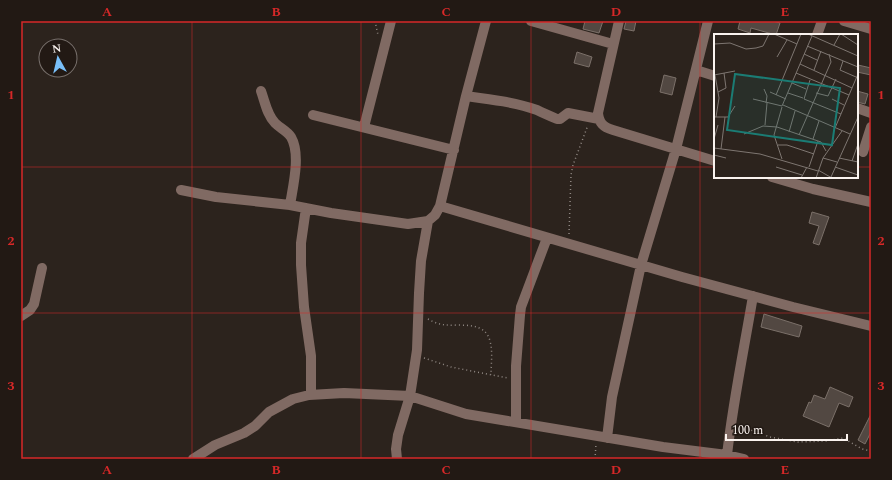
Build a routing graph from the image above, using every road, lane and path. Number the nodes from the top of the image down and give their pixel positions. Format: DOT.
graph roads {
  1 [pos="391,21"];
  2 [pos="486,21"];
  3 [pos="531,21"];
  4 [pos="619,21"];
  5 [pos="708,21"];
  6 [pos="822,21"];
  7 [pos="844,21"];
  8 [pos="871,29"];
  9 [pos="817,34"];
  10 [pos="613,44"];
  11 [pos="696,70"];
  12 [pos="714,76"];
  13 [pos="261,91"];
  14 [pos="466,96"];
  15 [pos="858,108"];
  16 [pos="871,113"];
  17 [pos="313,115"];
  18 [pos="595,118"];
  19 [pos="364,127"];
  20 [pos="871,127"];
  21 [pos="676,149"];
  22 [pos="454,150"];
  23 [pos="862,152"];
  24 [pos="714,161"];
  25 [pos="775,178"];
  26 [pos="181,190"];
  27 [pos="871,202"];
  28 [pos="290,205"];
  29 [pos="440,206"];
  30 [pos="306,208"];
  31 [pos="428,221"];
  32 [pos="547,238"];
  33 [pos="569,244"];
  34 [pos="641,265"];
  35 [pos="42,268"];
  36 [pos="753,296"];
  37 [pos="419,315"];
  38 [pos="21,316"];
  39 [pos="871,326"];
  40 [pos="416,356"];
  41 [pos="491,375"];
  42 [pos="516,379"];
  43 [pos="311,395"];
  44 [pos="410,396"];
  45 [pos="516,422"];
  46 [pos="731,422"];
  47 [pos="596,436"];
  48 [pos="608,438"];
  49 [pos="871,450"];
  50 [pos="727,455"];
  51 [pos="193,459"];
  52 [pos="397,459"];
  53 [pos="595,459"];
  54 [pos="744,459"];
  1 -- 19 [label="street"];
  2 -- 14 [label="street"];
  3 -- 10 [label="street"];
  4 -- 10 [label="street"];
  5 -- 11 [label="street"];
  6 -- 9 [label="street"];
  7 -- 8 [label="street"];
  10 -- 18 [label="street"];
  11 -- 12 [label="street"];
  11 -- 21 [label="street"];
  13 -- 28 [label="street"];
  14 -- 18 [label="street"];
  14 -- 22 [label="street"];
  15 -- 16 [label="street"];
  17 -- 19 [label="street"];
  18 -- 21 [label="street"];
  18 -- 33 [label="path"];
  19 -- 22 [label="street"];
  20 -- 23 [label="street"];
  21 -- 24 [label="street"];
  21 -- 34 [label="street"];
  22 -- 29 [label="street"];
  25 -- 27 [label="street"];
  26 -- 28 [label="street"];
  28 -- 30 [label="street"];
  29 -- 31 [label="street"];
  29 -- 32 [label="street"];
  30 -- 31 [label="street"];
  30 -- 43 [label="street"];
  31 -- 37 [label="street"];
  32 -- 33 [label="street"];
  32 -- 42 [label="street"];
  33 -- 34 [label="street"];
  34 -- 36 [label="street"];
  34 -- 48 [label="street"];
  35 -- 38 [label="street"];
  36 -- 39 [label="street"];
  36 -- 46 [label="street"];
  37 -- 40 [label="street"];
  37 -- 41 [label="path"];
  40 -- 41 [label="path"];
  40 -- 44 [label="street"];
  41 -- 42 [label="path"];
  42 -- 45 [label="street"];
  43 -- 44 [label="street"];
  43 -- 51 [label="street"];
  44 -- 45 [label="street"];
  44 -- 52 [label="street"];
  45 -- 47 [label="street"];
  46 -- 49 [label="path"];
  46 -- 50 [label="street"];
  47 -- 48 [label="street"];
  47 -- 53 [label="path"];
  48 -- 50 [label="street"];
  50 -- 54 [label="street"];
}
